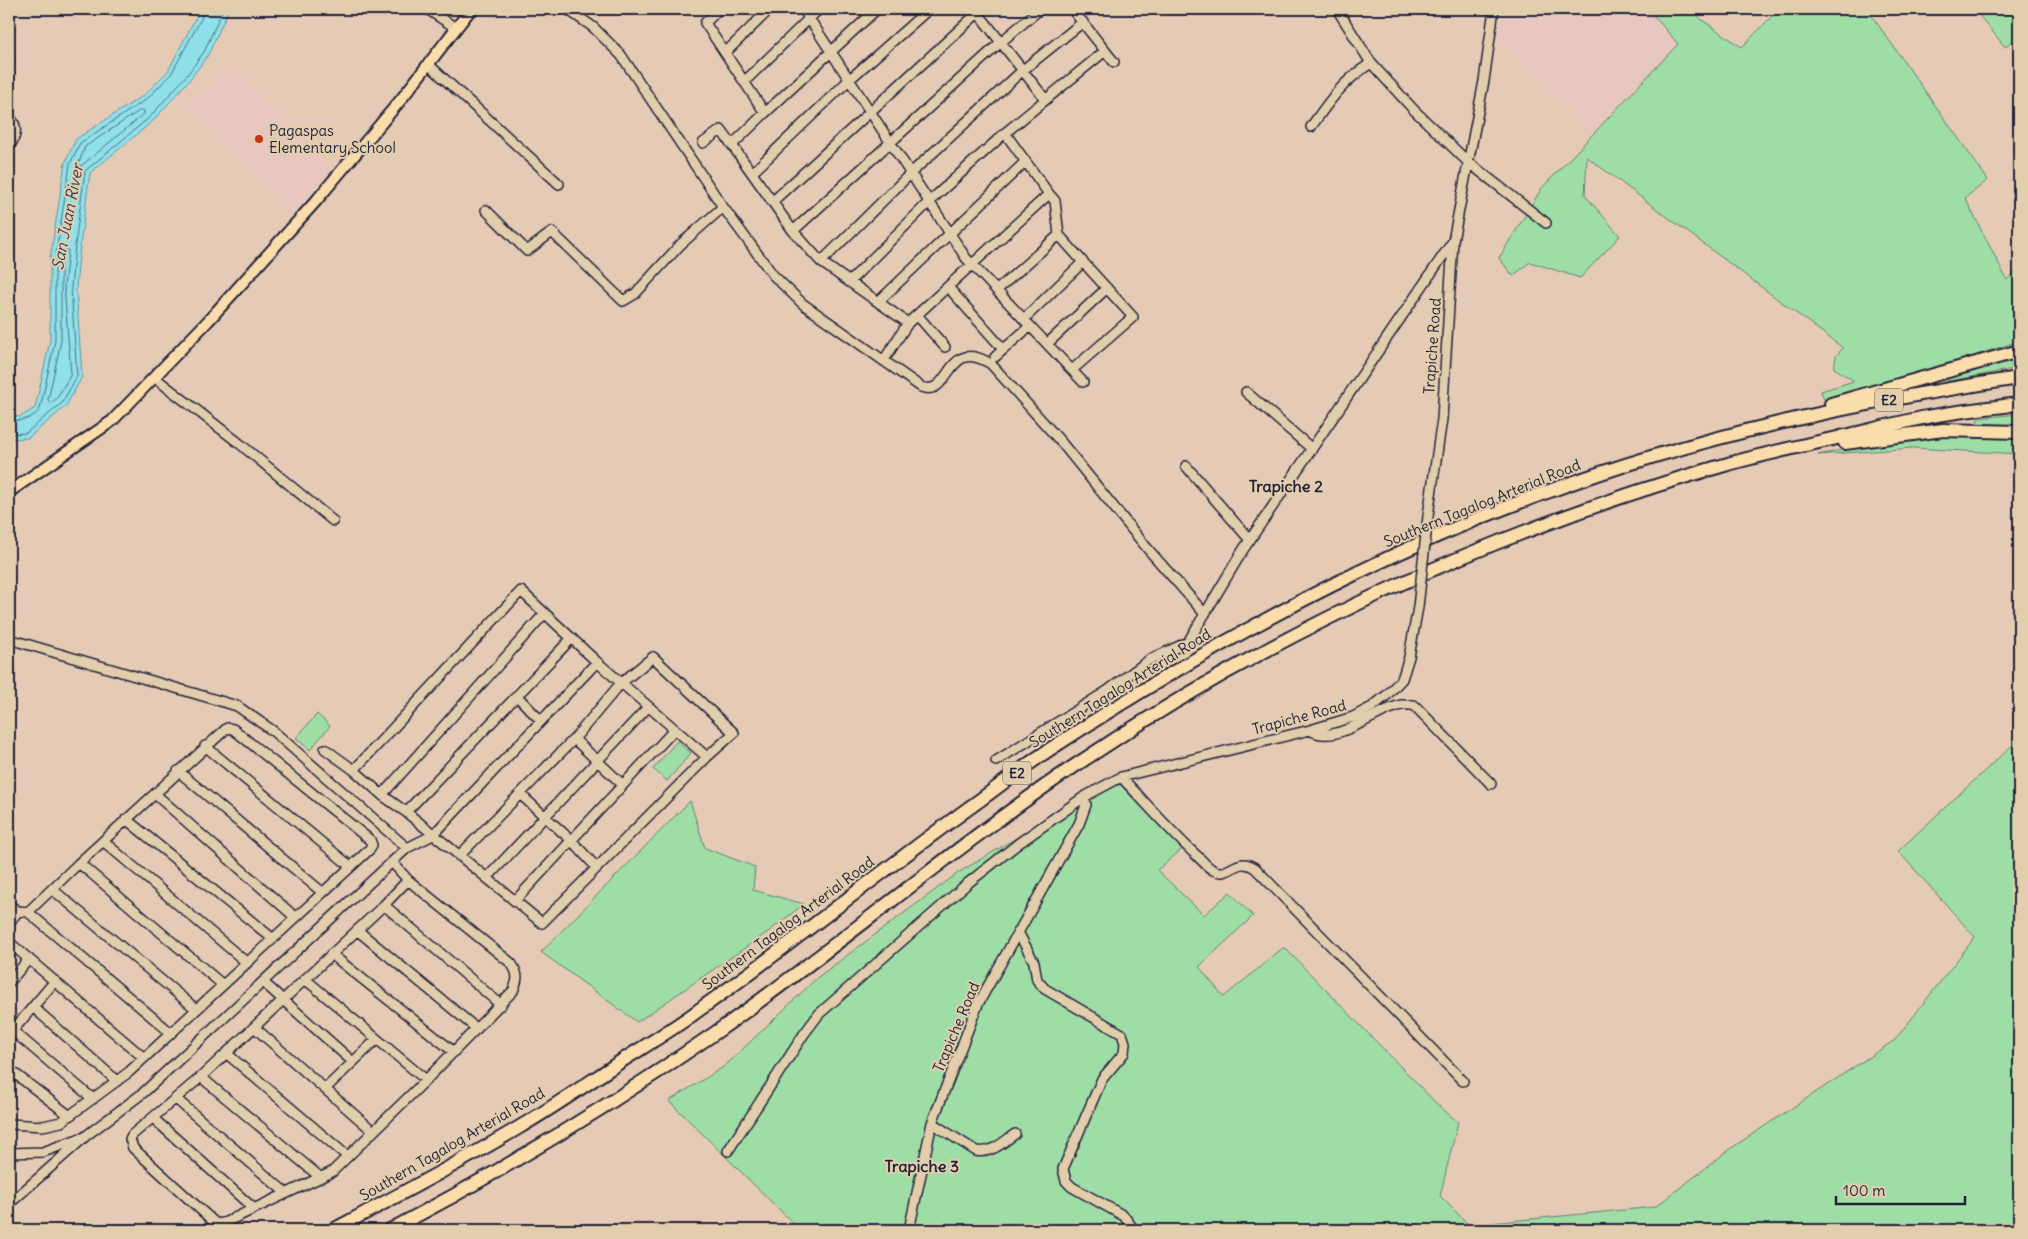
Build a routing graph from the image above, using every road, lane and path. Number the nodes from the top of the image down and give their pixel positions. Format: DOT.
graph roads {
  1 [pos="427,9"];
  2 [pos="471,9"];
  3 [pos="567,9"];
  4 [pos="720,9"];
  5 [pos="770,9"];
  6 [pos="804,9"];
  7 [pos="819,9"];
  8 [pos="877,9"];
  9 [pos="929,9"];
  10 [pos="1040,9"];
  11 [pos="1072,9"];
  12 [pos="1337,9"];
  13 [pos="1494,9"];
  14 [pos="978,10"];
  15 [pos="809,17"];
  16 [pos="1083,22"];
  17 [pos="456,28"];
  18 [pos="1001,42"];
  19 [pos="831,50"];
  20 [pos="1105,51"];
  21 [pos="725,53"];
  22 [pos="1114,62"];
  23 [pos="1370,63"];
  24 [pos="428,64"];
  25 [pos="1023,70"];
  26 [pos="850,79"];
  27 [pos="744,82"];
  28 [pos="1045,99"];
  29 [pos="871,112"];
  30 [pos="765,113"];
  31 [pos="9,116"];
  32 [pos="1311,127"];
  33 [pos="1004,134"];
  34 [pos="890,141"];
  35 [pos="702,143"];
  36 [pos="732,145"];
  37 [pos="9,146"];
  38 [pos="1025,162"];
  39 [pos="1468,162"];
  40 [pos="752,173"];
  41 [pos="911,173"];
  42 [pos="559,184"];
  43 [pos="1049,194"];
  44 [pos="930,201"];
  45 [pos="772,202"];
  46 [pos="723,207"];
  47 [pos="486,210"];
  48 [pos="1546,223"];
  49 [pos="793,231"];
  50 [pos="950,232"];
  51 [pos="1059,235"];
  52 [pos="1453,241"];
  53 [pos="821,262"];
  54 [pos="1083,262"];
  55 [pos="973,264"];
  56 [pos="849,282"];
  57 [pos="948,287"];
  58 [pos="1107,288"];
  59 [pos="997,290"];
  60 [pos="878,302"];
  61 [pos="917,315"];
  62 [pos="1027,322"];
  63 [pos="908,323"];
  64 [pos="1047,344"];
  65 [pos="945,347"];
  66 [pos="1003,349"];
  67 [pos="2019,351"];
  68 [pos="995,357"];
  69 [pos="884,360"];
  70 [pos="1072,370"];
  71 [pos="154,377"];
  72 [pos="2019,378"];
  73 [pos="1083,382"];
  74 [pos="1246,392"];
  75 [pos="2019,404"];
  76 [pos="1759,427"];
  77 [pos="2019,432"];
  78 [pos="1312,449"];
  79 [pos="1764,455"];
  80 [pos="1186,466"];
  81 [pos="9,492"];
  82 [pos="333,521"];
  83 [pos="1250,540"];
  84 [pos="545,613"];
  85 [pos="1205,614"];
  86 [pos="572,638"];
  87 [pos="9,639"];
  88 [pos="597,662"];
  89 [pos="621,683"];
  90 [pos="517,696"];
  91 [pos="648,707"];
  92 [pos="542,721"];
  93 [pos="674,730"];
  94 [pos="1310,730"];
  95 [pos="574,739"];
  96 [pos="205,746"];
  97 [pos="325,749"];
  98 [pos="707,757"];
  99 [pos="598,760"];
  100 [pos="996,761"];
  101 [pos="354,770"];
  102 [pos="178,771"];
  103 [pos="1121,776"];
  104 [pos="623,784"];
  105 [pos="1491,784"];
  106 [pos="155,794"];
  107 [pos="520,794"];
  108 [pos="382,795"];
  109 [pos="1084,797"];
  110 [pos="406,812"];
  111 [pos="545,816"];
  112 [pos="126,819"];
  113 [pos="433,835"];
  114 [pos="571,840"];
  115 [pos="103,841"];
  116 [pos="407,848"];
  117 [pos="459,856"];
  118 [pos="392,862"];
  119 [pos="79,863"];
  120 [pos="350,866"];
  121 [pos="597,868"];
  122 [pos="486,878"];
  123 [pos="408,880"];
  124 [pos="52,889"];
  125 [pos="322,892"];
  126 [pos="514,901"];
  127 [pos="9,905"];
  128 [pos="384,905"];
  129 [pos="23,911"];
  130 [pos="295,917"];
  131 [pos="9,923"];
  132 [pos="357,930"];
  133 [pos="1018,932"];
  134 [pos="272,938"];
  135 [pos="9,942"];
  136 [pos="331,954"];
  137 [pos="29,959"];
  138 [pos="246,962"];
  139 [pos="306,979"];
  140 [pos="55,981"];
  141 [pos="9,982"];
  142 [pos="263,982"];
  143 [pos="223,985"];
  144 [pos="282,1000"];
  145 [pos="501,1005"];
  146 [pos="33,1007"];
  147 [pos="196,1009"];
  148 [pos="254,1027"];
  149 [pos="477,1029"];
  150 [pos="11,1033"];
  151 [pos="171,1033"];
  152 [pos="377,1039"];
  153 [pos="454,1052"];
  154 [pos="226,1053"];
  155 [pos="144,1058"];
  156 [pos="353,1062"];
  157 [pos="9,1069"];
  158 [pos="201,1077"];
  159 [pos="426,1080"];
  160 [pos="117,1081"];
  161 [pos="1463,1082"];
  162 [pos="325,1089"];
  163 [pos="94,1099"];
  164 [pos="176,1099"];
  165 [pos="70,1116"];
  166 [pos="153,1118"];
  167 [pos="932,1123"];
  168 [pos="9,1124"];
  169 [pos="373,1131"];
  170 [pos="1015,1134"];
  171 [pos="87,1135"];
  172 [pos="728,1151"];
  173 [pos="9,1153"];
  174 [pos="347,1156"];
  175 [pos="320,1178"];
  176 [pos="286,1193"];
  177 [pos="9,1204"];
  178 [pos="254,1208"];
  179 [pos="333,1230"];
  180 [pos="390,1230"];
  181 [pos="909,1230"];
  182 [pos="1134,1230"];
  1 -- 17 [label="street"];
  2 -- 17 [label="main road"];
  3 -- 46 [label="street"];
  4 -- 21 [label="street"];
  5 -- 21 [label="street"];
  6 -- 15 [label="street"];
  7 -- 15 [label="street"];
  8 -- 19 [label="street"];
  9 -- 26 [label="street"];
  10 -- 18 [label="street"];
  11 -- 16 [label="street"];
  12 -- 23 [label="street"];
  13 -- 39 [label="street, Trapiche Road"];
  14 -- 18 [label="street"];
  14 -- 29 [label="street"];
  15 -- 19 [label="street"];
  15 -- 27 [label="street"];
  16 -- 20 [label="street"];
  16 -- 25 [label="street"];
  17 -- 24 [label="main road"];
  18 -- 25 [label="street"];
  18 -- 34 [label="street"];
  19 -- 26 [label="street"];
  19 -- 30 [label="street"];
  20 -- 22 [label="street"];
  20 -- 28 [label="street"];
  21 -- 27 [label="street"];
  23 -- 32 [label="street"];
  23 -- 39 [label="street"];
  24 -- 42 [label="street"];
  24 -- 71 [label="main road"];
  25 -- 28 [label="street"];
  25 -- 41 [label="street"];
  26 -- 29 [label="street"];
  26 -- 40 [label="street"];
  27 -- 30 [label="street"];
  28 -- 33 [label="street"];
  29 -- 34 [label="street"];
  29 -- 45 [label="street"];
  30 -- 36 [label="street"];
  31 -- 37 [label="street"];
  33 -- 38 [label="street"];
  33 -- 44 [label="street"];
  34 -- 41 [label="street"];
  34 -- 49 [label="street"];
  35 -- 36 [label="street"];
  36 -- 40 [label="street"];
  38 -- 43 [label="street"];
  38 -- 50 [label="street"];
  39 -- 48 [label="street"];
  39 -- 52 [label="street, Trapiche Road"];
  40 -- 45 [label="street"];
  41 -- 44 [label="street"];
  41 -- 53 [label="street"];
  43 -- 51 [label="street"];
  43 -- 55 [label="street"];
  44 -- 50 [label="street"];
  44 -- 56 [label="street"];
  45 -- 49 [label="street"];
  46 -- 47 [label="street"];
  46 -- 69 [label="street"];
  49 -- 53 [label="street"];
  50 -- 55 [label="street"];
  50 -- 60 [label="street"];
  51 -- 54 [label="street"];
  51 -- 59 [label="street"];
  52 -- 78 [label="street"];
  52 -- 94 [label="street, Trapiche Road, bridge"];
  53 -- 56 [label="street"];
  54 -- 58 [label="street"];
  54 -- 62 [label="street"];
  55 -- 57 [label="street"];
  55 -- 59 [label="street"];
  56 -- 60 [label="street"];
  57 -- 61 [label="street"];
  57 -- 66 [label="street"];
  58 -- 64 [label="street"];
  58 -- 70 [label="street"];
  59 -- 62 [label="street"];
  60 -- 63 [label="street"];
  61 -- 63 [label="street"];
  61 -- 65 [label="street"];
  62 -- 64 [label="street"];
  62 -- 66 [label="street"];
  63 -- 69 [label="street"];
  64 -- 70 [label="street"];
  66 -- 68 [label="street"];
  67 -- 76 [label="highway"];
  69 -- 85 [label="street"];
  70 -- 73 [label="street"];
  71 -- 81 [label="main road"];
  71 -- 82 [label="street"];
  72 -- 76 [label="highway, Southern Tagalog Arterial Road / E2"];
  74 -- 78 [label="street"];
  75 -- 79 [label="highway, E2"];
  76 -- 179 [label="highway, Southern Tagalog Arterial Road / E2"];
  77 -- 79 [label="highway"];
  78 -- 83 [label="street"];
  79 -- 180 [label="highway, E2"];
  80 -- 83 [label="street"];
  83 -- 85 [label="street"];
  84 -- 86 [label="street"];
  84 -- 101 [label="street"];
  84 -- 108 [label="street"];
  85 -- 100 [label="street"];
  86 -- 88 [label="street"];
  86 -- 90 [label="street"];
  87 -- 116 [label="street"];
  88 -- 89 [label="street"];
  88 -- 92 [label="street"];
  89 -- 91 [label="street"];
  89 -- 95 [label="street"];
  89 -- 98 [label="street"];
  90 -- 92 [label="street"];
  90 -- 110 [label="street"];
  91 -- 93 [label="street"];
  91 -- 99 [label="street"];
  92 -- 113 [label="street"];
  93 -- 98 [label="street"];
  93 -- 104 [label="street"];
  94 -- 103 [label="street, Trapiche Road"];
  94 -- 105 [label="street"];
  95 -- 99 [label="street"];
  95 -- 107 [label="street"];
  96 -- 102 [label="street"];
  96 -- 120 [label="street"];
  96 -- 120 [label="street"];
  97 -- 101 [label="street"];
  98 -- 121 [label="street"];
  99 -- 104 [label="street"];
  99 -- 111 [label="street"];
  101 -- 108 [label="street"];
  102 -- 106 [label="street"];
  102 -- 125 [label="street"];
  103 -- 109 [label="street, Trapiche Road"];
  103 -- 161 [label="street"];
  104 -- 114 [label="street"];
  106 -- 112 [label="street"];
  106 -- 130 [label="street"];
  107 -- 111 [label="street"];
  107 -- 117 [label="street"];
  108 -- 110 [label="street"];
  109 -- 133 [label="street, Trapiche Road"];
  109 -- 172 [label="street"];
  110 -- 113 [label="street"];
  111 -- 114 [label="street"];
  111 -- 122 [label="street"];
  112 -- 115 [label="street"];
  112 -- 134 [label="street"];
  113 -- 116 [label="street"];
  113 -- 117 [label="street"];
  114 -- 121 [label="street"];
  114 -- 126 [label="street"];
  115 -- 119 [label="street"];
  115 -- 138 [label="street"];
  116 -- 118 [label="street"];
  117 -- 122 [label="street"];
  118 -- 123 [label="street"];
  118 -- 142 [label="street"];
  119 -- 124 [label="street"];
  119 -- 143 [label="street"];
  120 -- 125 [label="street"];
  121 -- 126 [label="street"];
  122 -- 126 [label="street"];
  123 -- 128 [label="street"];
  123 -- 145 [label="street"];
  124 -- 129 [label="street"];
  124 -- 147 [label="street"];
  125 -- 130 [label="street"];
  127 -- 129 [label="street"];
  128 -- 132 [label="street"];
  128 -- 145 [label="street"];
  129 -- 131 [label="street"];
  129 -- 151 [label="street"];
  130 -- 134 [label="street"];
  132 -- 136 [label="street"];
  132 -- 149 [label="street"];
  133 -- 167 [label="street, Trapiche Road"];
  133 -- 182 [label="street"];
  134 -- 138 [label="street"];
  135 -- 137 [label="street"];
  136 -- 139 [label="street"];
  136 -- 153 [label="street"];
  137 -- 140 [label="street"];
  137 -- 141 [label="street"];
  138 -- 143 [label="street"];
  139 -- 144 [label="street"];
  139 -- 152 [label="street"];
  140 -- 146 [label="street"];
  140 -- 155 [label="street"];
  142 -- 144 [label="street"];
  142 -- 171 [label="street"];
  143 -- 147 [label="street"];
  144 -- 148 [label="street"];
  144 -- 156 [label="street"];
  145 -- 149 [label="street"];
  146 -- 150 [label="street"];
  146 -- 160 [label="street"];
  147 -- 151 [label="street"];
  148 -- 154 [label="street"];
  148 -- 162 [label="street"];
  149 -- 153 [label="street"];
  150 -- 163 [label="street"];
  151 -- 155 [label="street"];
  152 -- 156 [label="street"];
  152 -- 159 [label="street"];
  153 -- 159 [label="street"];
  154 -- 158 [label="street"];
  154 -- 174 [label="street"];
  155 -- 160 [label="street"];
  156 -- 162 [label="street"];
  157 -- 165 [label="street"];
  158 -- 164 [label="street"];
  158 -- 175 [label="street"];
  159 -- 169 [label="street"];
  160 -- 163 [label="street"];
  162 -- 169 [label="street"];
  163 -- 165 [label="street"];
  164 -- 166 [label="street"];
  164 -- 176 [label="street"];
  165 -- 168 [label="street"];
  166 -- 178 [label="street"];
  166 -- 178 [label="street"];
  167 -- 170 [label="street"];
  167 -- 181 [label="street, Trapiche Road"];
  169 -- 174 [label="street"];
  171 -- 173 [label="street"];
  171 -- 177 [label="street"];
  174 -- 175 [label="street"];
  175 -- 176 [label="street"];
  176 -- 178 [label="street"];
}
